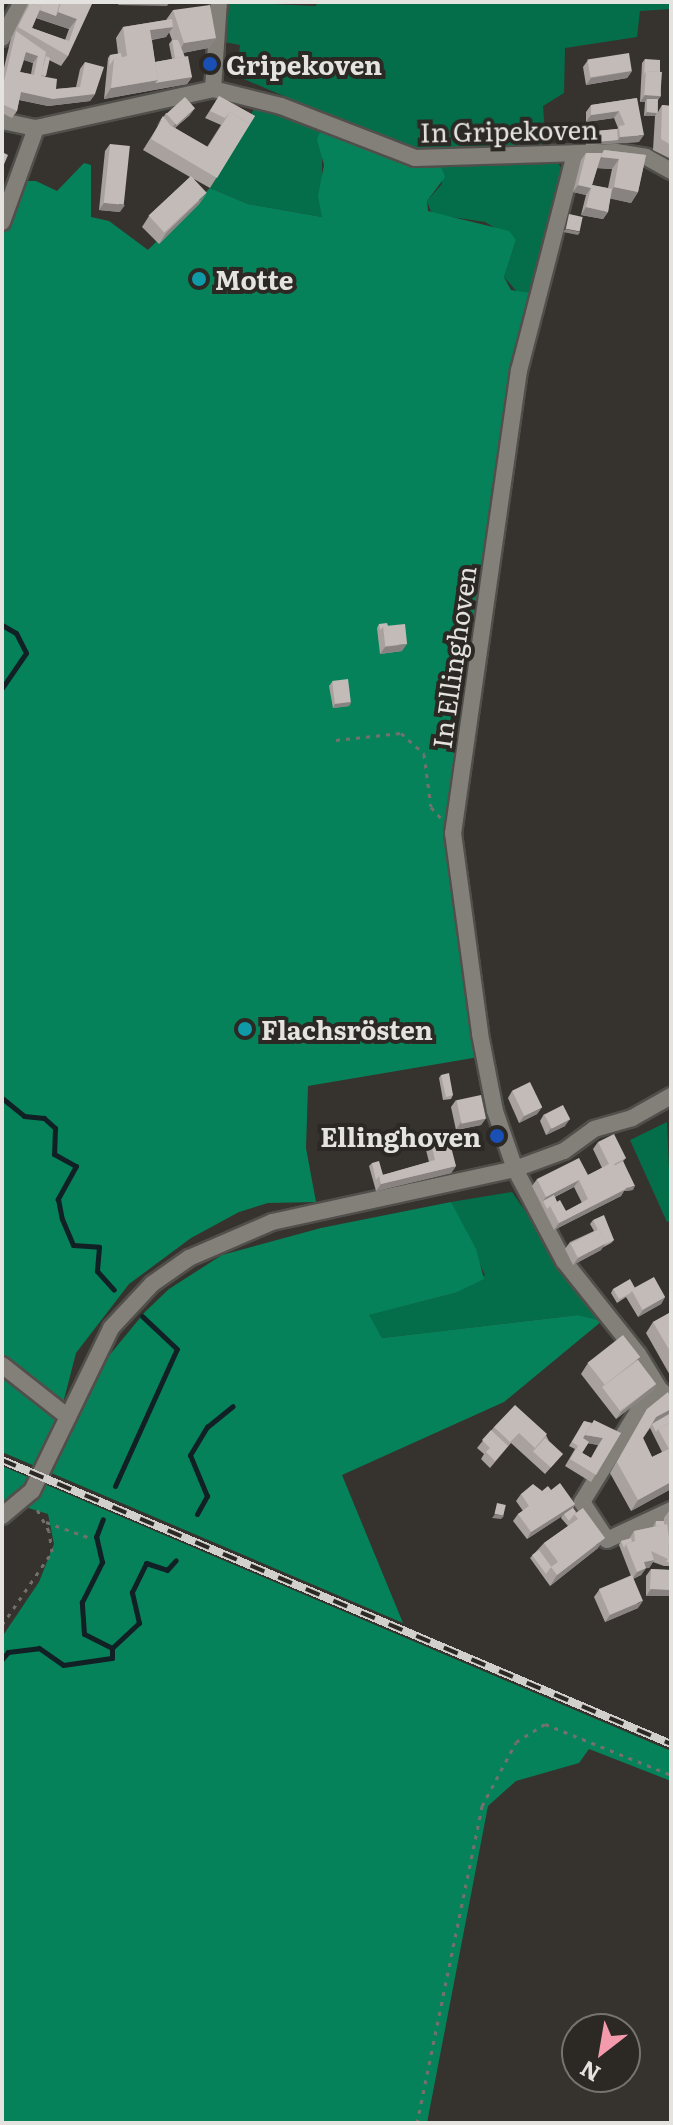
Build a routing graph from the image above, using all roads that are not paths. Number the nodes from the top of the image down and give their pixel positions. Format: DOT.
graph roads {
  1 [pos="22,2"];
  2 [pos="219,2"];
  3 [pos="2,38"];
  4 [pos="213,89"];
  5 [pos="2,121"];
  6 [pos="36,128"];
  7 [pos="575,154"];
  8 [pos="671,171"];
  9 [pos="2,222"];
  10 [pos="671,1096"];
  11 [pos="515,1169"];
  12 [pos="2,1365"];
  13 [pos="662,1391"];
  14 [pos="671,1408"];
  15 [pos="68,1417"];
  16 [pos="671,1510"];
  17 [pos="2,1516"];
  1 -- 3 [label="street"];
  2 -- 4 [label="street"];
  4 -- 6 [label="street, In Gripekoven"];
  4 -- 7 [label="street, In Gripekoven"];
  5 -- 6 [label="street, In Gripekoven"];
  6 -- 9 [label="street"];
  7 -- 8 [label="street, In Gripekoven"];
  7 -- 11 [label="street, In Ellinghoven"];
  10 -- 11 [label="street"];
  11 -- 13 [label="street, In Ellinghoven"];
  11 -- 15 [label="street"];
  12 -- 15 [label="street"];
  13 -- 14 [label="street, In Ellinghoven"];
  13 -- 16 [label="street"];
  15 -- 17 [label="street"];
}
